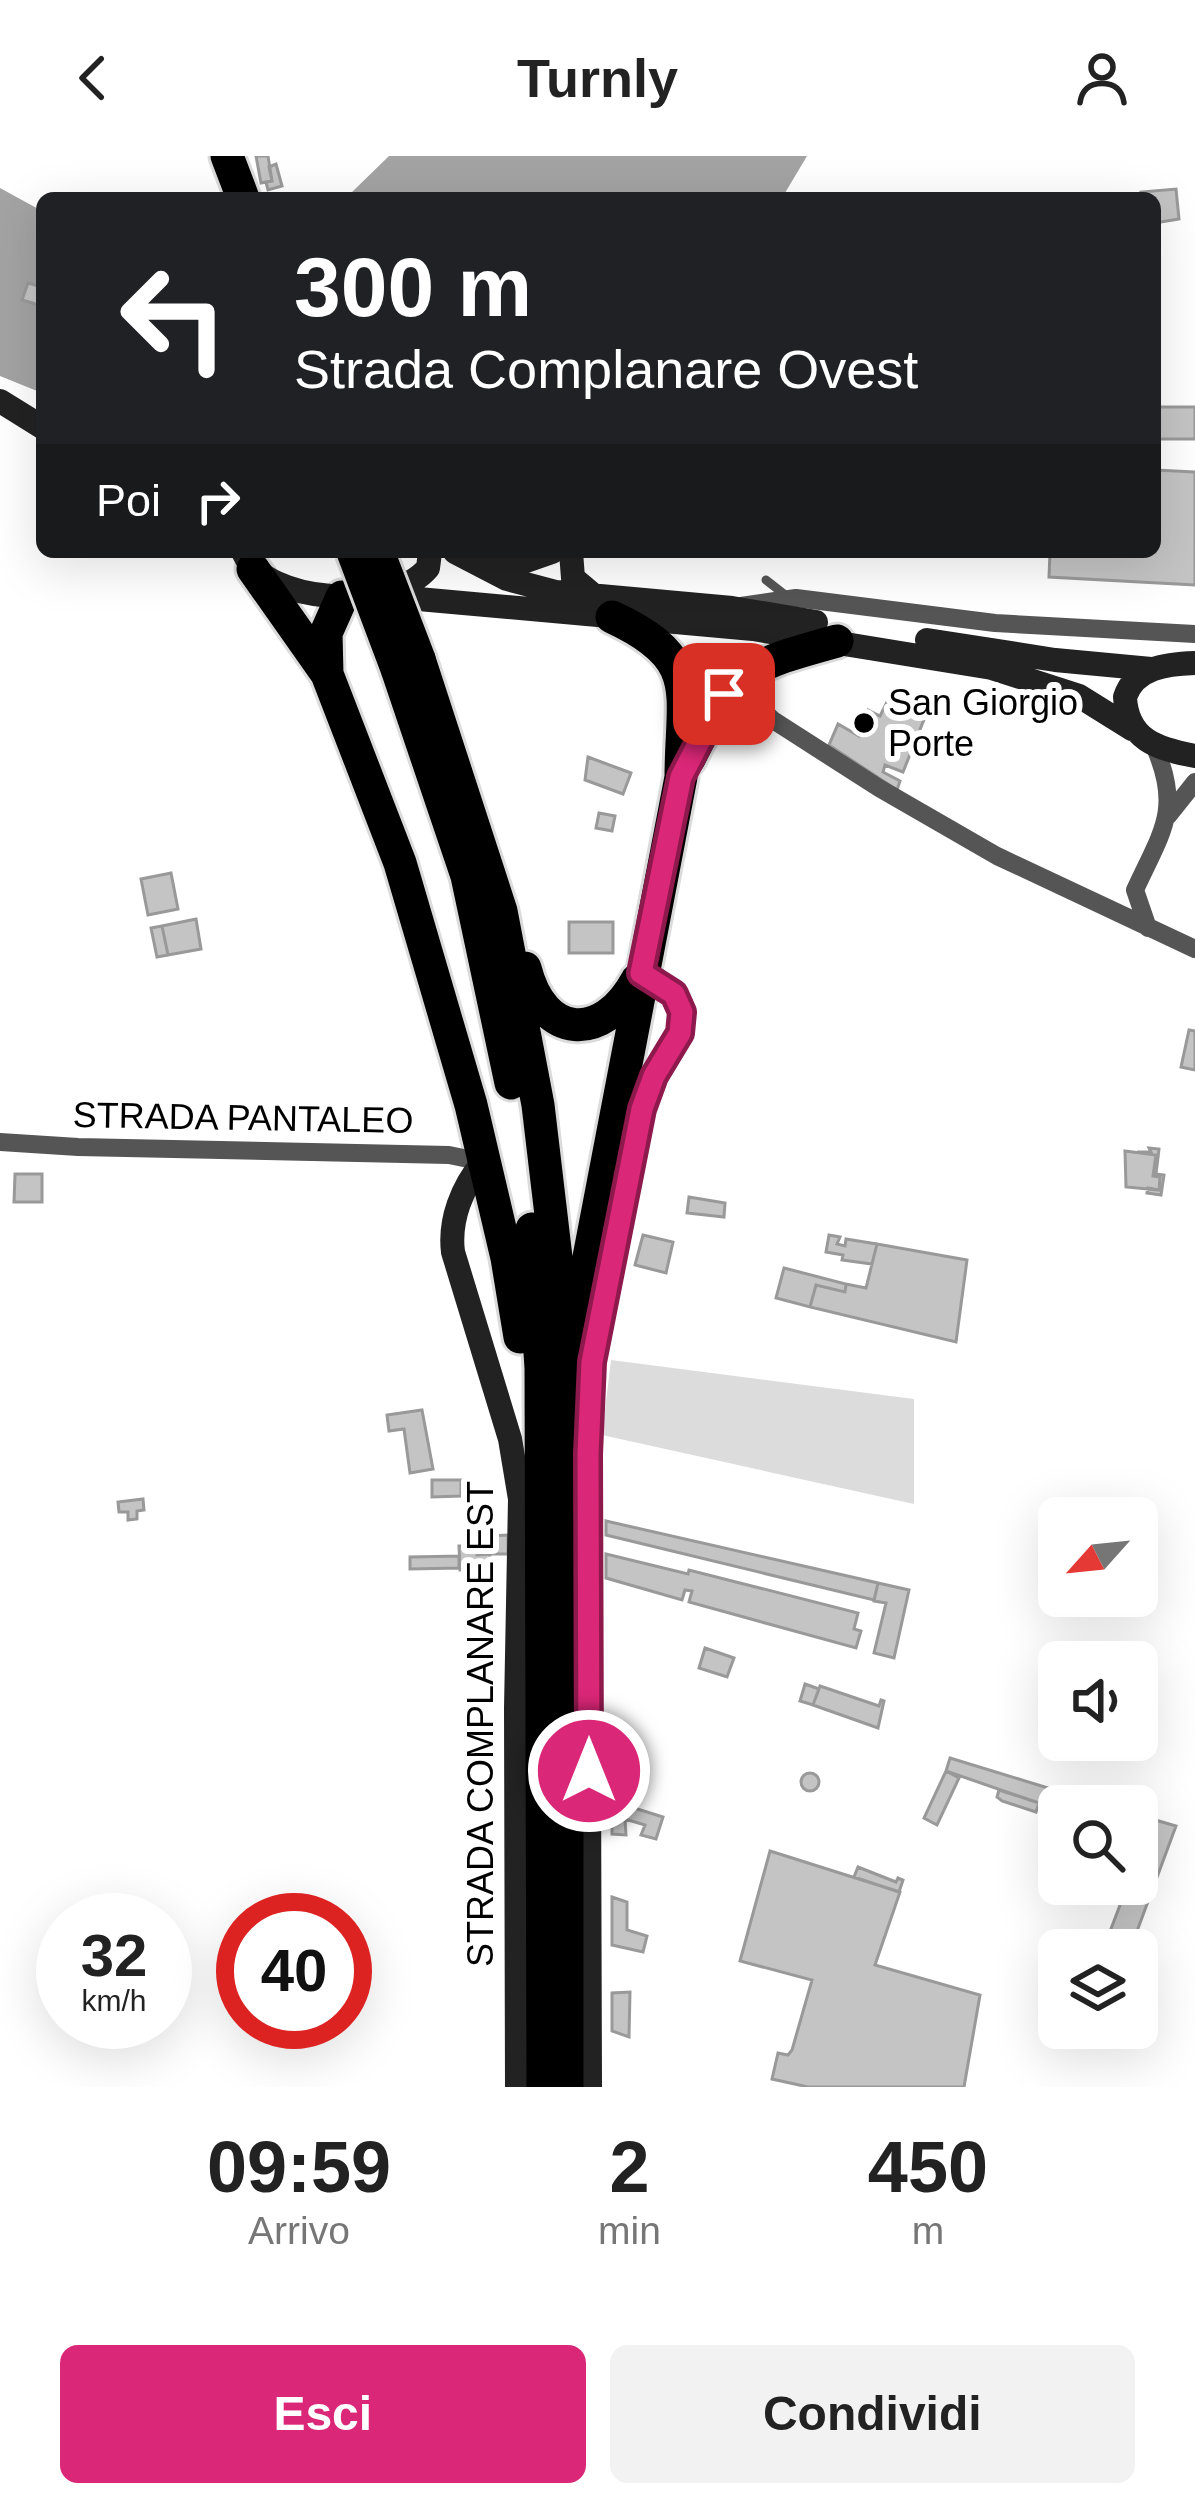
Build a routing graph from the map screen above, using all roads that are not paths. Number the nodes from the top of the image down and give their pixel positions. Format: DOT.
graph roads {
  1 [pos="203,156"];
  2 [pos="227,156"];
  3 [pos="217,192"];
  4 [pos="241,192"];
  5 [pos="0,390"];
  6 [pos="0,401"];
  7 [pos="36,407"];
  8 [pos="36,423"];
  9 [pos="243,558"];
  10 [pos="356,558"];
  11 [pos="380,558"];
  12 [pos="429,558"];
  13 [pos="465,558"];
  14 [pos="534,558"];
  15 [pos="572,558"];
  16 [pos="487,570"];
  17 [pos="766,580"];
  18 [pos="382,595"];
  19 [pos="342,597"];
  20 [pos="789,598"];
  21 [pos="602,605"];
  22 [pos="732,608"];
  23 [pos="1195,634"];
  24 [pos="837,640"];
  25 [pos="1195,663"];
  26 [pos="408,664"];
  27 [pos="1151,669"];
  28 [pos="746,673"];
  29 [pos="328,674"];
  30 [pos="1132,729"];
  31 [pos="1155,748"];
  32 [pos="1195,756"];
  33 [pos="681,777"];
  34 [pos="1195,782"];
  35 [pos="1168,816"];
  36 [pos="1135,890"];
  37 [pos="1097,904"];
  38 [pos="501,910"];
  39 [pos="1148,928"];
  40 [pos="1195,949"];
  41 [pos="433,969"];
  42 [pos="641,973"];
  43 [pos="479,986"];
  44 [pos="453,1045"];
  45 [pos="0,1142"];
  46 [pos="484,1162"];
  47 [pos="554,1449"];
  48 [pos="517,2087"];
  49 [pos="544,2087"];
  50 [pos="567,2087"];
  51 [pos="590,2087"];
  1 -- 3 [label="highway"];
  2 -- 4 [label="highway"];
  5 -- 7 [label="main road"];
  6 -- 8 [label="main road"];
  9 -- 19 [label="main road"];
  9 -- 29 [label="highway"];
  10 -- 26 [label="highway, bridge"];
  11 -- 26 [label="highway, bridge"];
  12 -- 18 [label="main road"];
  13 -- 16 [label="main road"];
  14 -- 16 [label="main road"];
  15 -- 21 [label="main road"];
  16 -- 21 [label="main road"];
  17 -- 20 [label="lane"];
  18 -- 19 [label="main road"];
  18 -- 21 [label="main road"];
  19 -- 29 [label="highway"];
  20 -- 22 [label="street"];
  20 -- 23 [label="street"];
  21 -- 22 [label="main road"];
  21 -- 24 [label="main road"];
  21 -- 33 [label="highway"];
  22 -- 27 [label="main road"];
  24 -- 28 [label="highway"];
  24 -- 30 [label="main road"];
  25 -- 27 [label="main road"];
  26 -- 38 [label="highway"];
  26 -- 43 [label="highway"];
  27 -- 30 [label="main road"];
  28 -- 33 [label="highway"];
  28 -- 37 [label="street"];
  29 -- 41 [label="highway"];
  30 -- 31 [label="main road"];
  31 -- 32 [label="main road"];
  31 -- 35 [label="street"];
  33 -- 42 [label="highway"];
  34 -- 35 [label="street"];
  35 -- 36 [label="street"];
  36 -- 37 [label="street"];
  36 -- 39 [label="street"];
  37 -- 39 [label="street"];
  38 -- 42 [label="highway"];
  38 -- 47 [label="highway"];
  39 -- 40 [label="street"];
  41 -- 43 [label="highway"];
  41 -- 44 [label="highway"];
  42 -- 47 [label="highway"];
  42 -- 51 [label="main road"];
  43 -- 44 [label="highway"];
  43 -- 47 [label="highway"];
  44 -- 46 [label="highway"];
  45 -- 46 [label="street, STRADA PANTALEO"];
  46 -- 47 [label="highway"];
  46 -- 48 [label="main road, STRADA COMPLANARE EST"];
  47 -- 49 [label="highway"];
  47 -- 50 [label="highway"];
}
